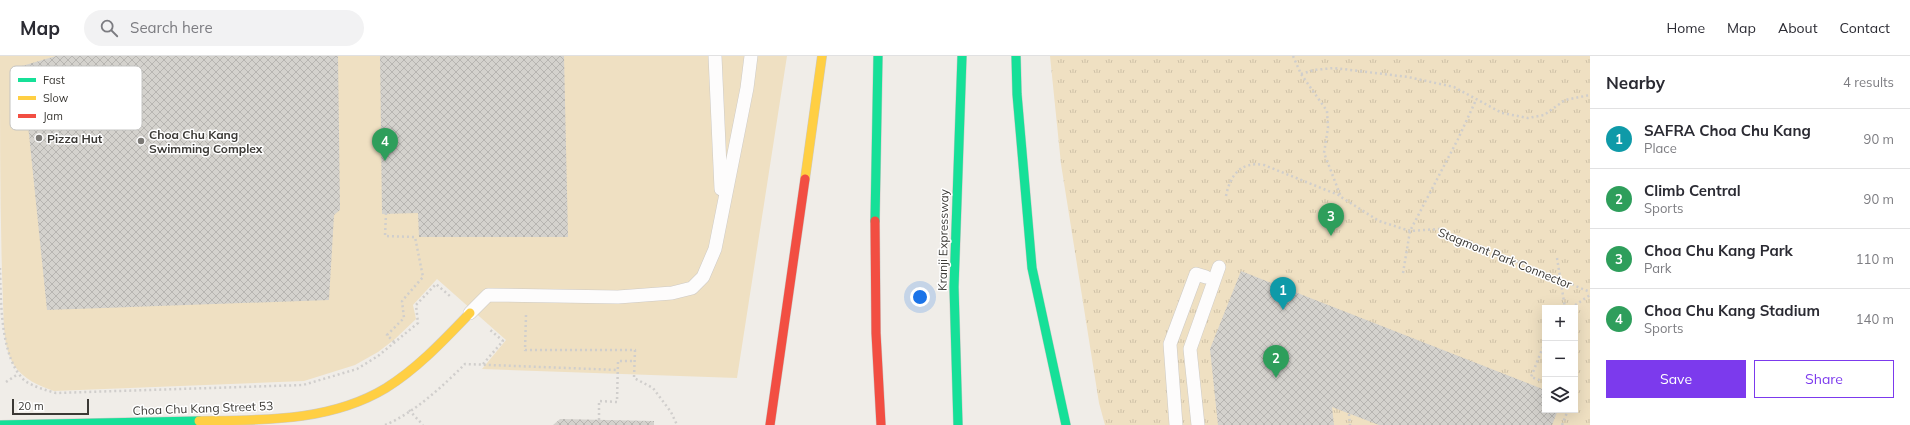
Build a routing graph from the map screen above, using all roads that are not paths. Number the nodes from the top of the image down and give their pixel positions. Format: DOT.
graph roads {
  1 [pos="715,56"];
  2 [pos="751,56"];
  3 [pos="822,56"];
  4 [pos="878,56"];
  5 [pos="962,56"];
  6 [pos="1016,56"];
  7 [pos="722,208"];
  8 [pos="1219,267"];
  9 [pos="1206,277"];
  10 [pos="470,313"];
  11 [pos="0,425"];
  12 [pos="770,425"];
  13 [pos="881,425"];
  14 [pos="958,425"];
  15 [pos="1066,425"];
  16 [pos="1176,425"];
  17 [pos="1198,425"];
  1 -- 7 [label="lane"];
  2 -- 7 [label="lane"];
  3 -- 12 [label="main road"];
  4 -- 13 [label="main road"];
  5 -- 14 [label="main road, Kranji Expressway"];
  6 -- 15 [label="main road"];
  7 -- 10 [label="lane"];
  8 -- 17 [label="lane"];
  9 -- 16 [label="lane"];
  10 -- 11 [label="main road, Choa Chu Kang Street 53"];
}
